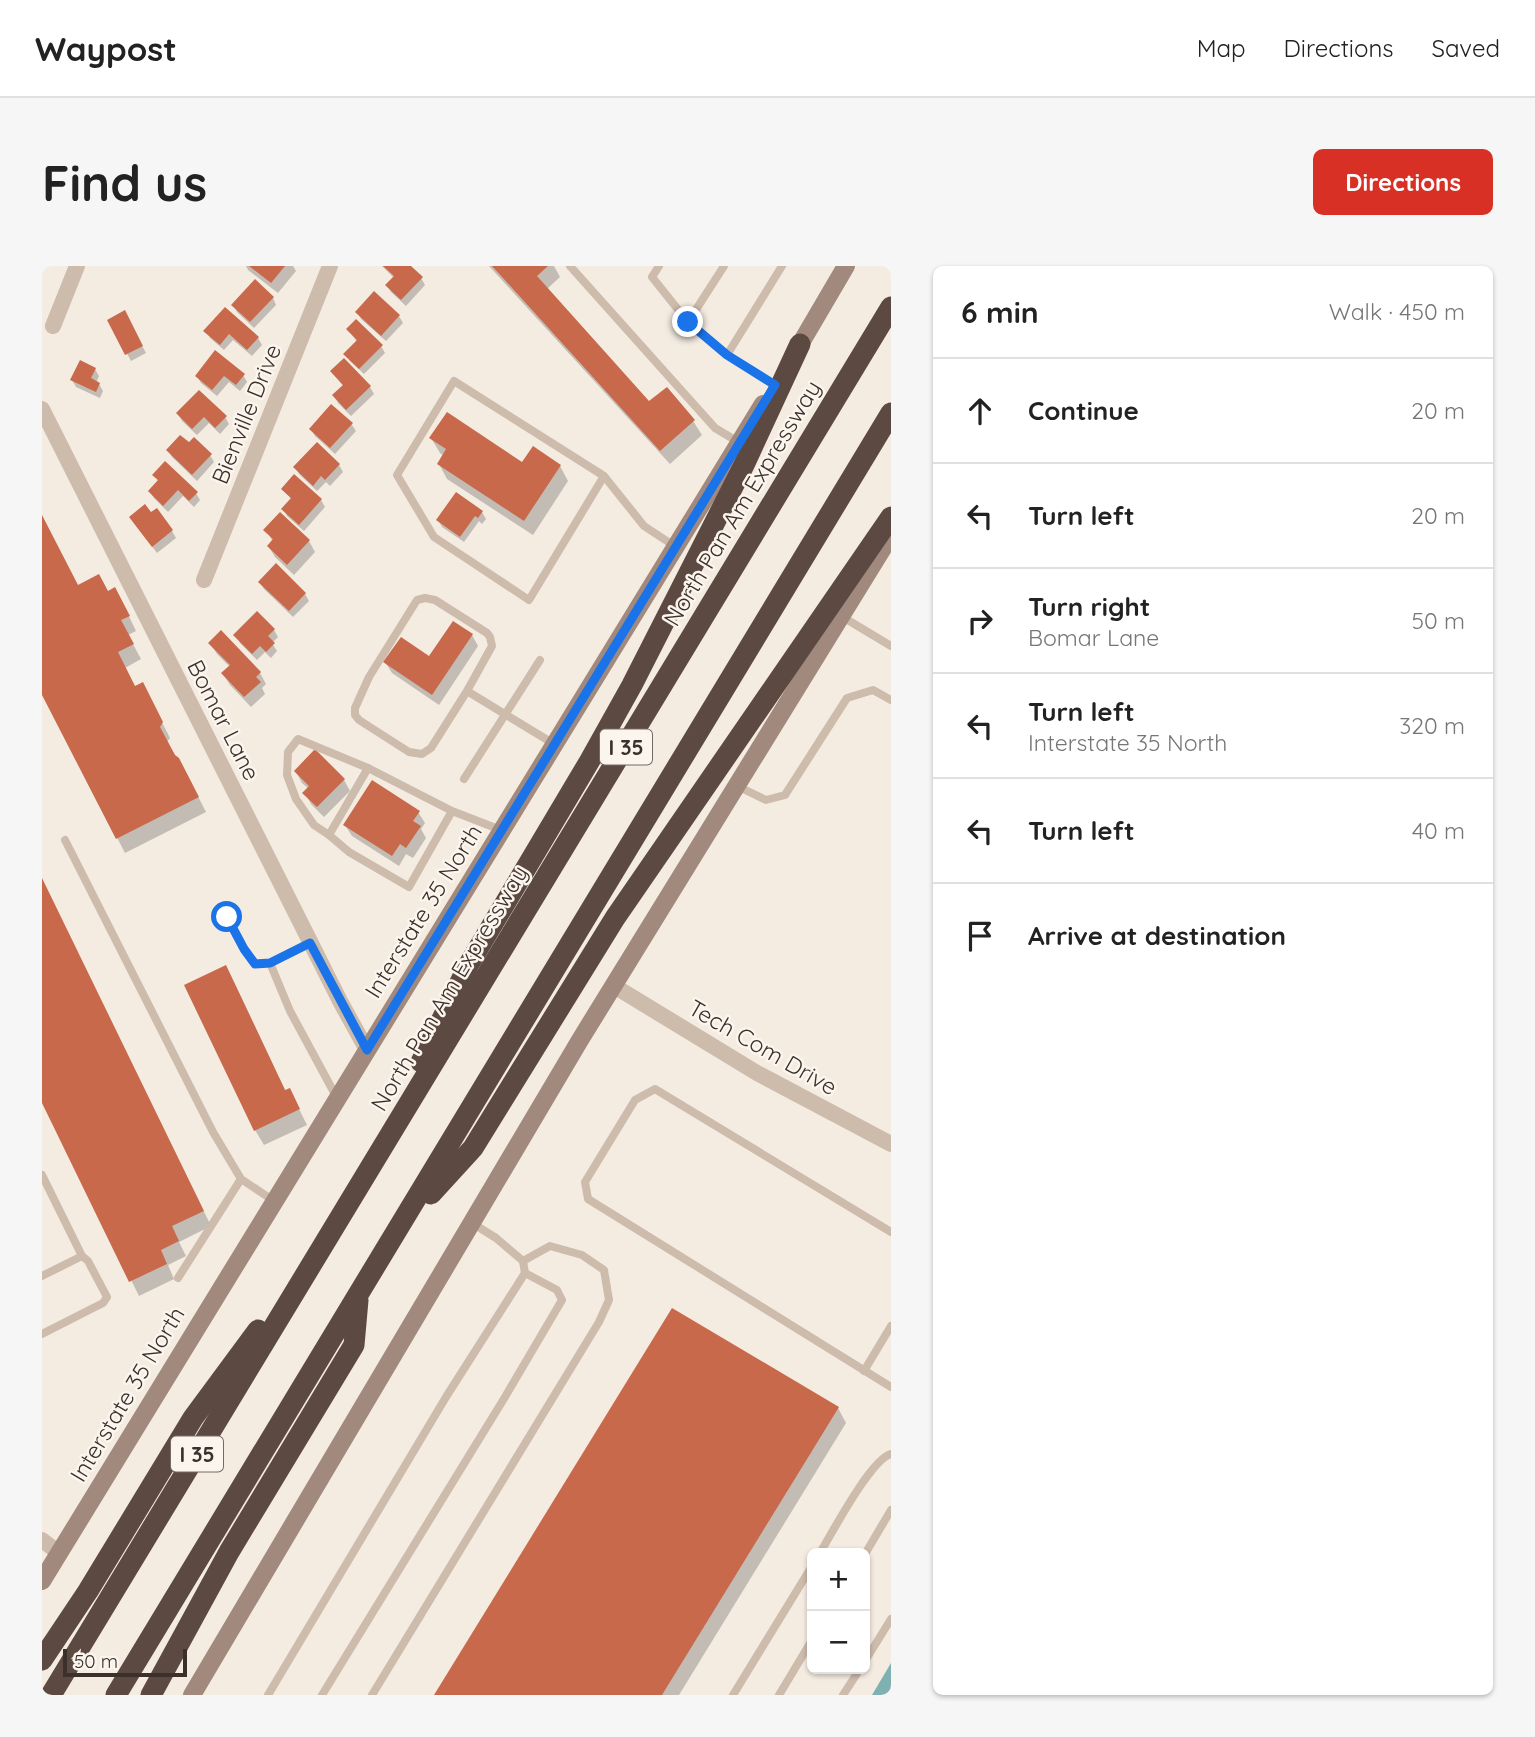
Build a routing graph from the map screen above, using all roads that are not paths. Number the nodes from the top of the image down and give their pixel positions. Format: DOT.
graph roads {
  1 [pos="77,266"];
  2 [pos="330,266"];
  3 [pos="570,266"];
  4 [pos="659,266"];
  5 [pos="724,266"];
  6 [pos="782,266"];
  7 [pos="846,266"];
  8 [pos="891,307"];
  9 [pos="688,322"];
  10 [pos="53,326"];
  11 [pos="800,344"];
  12 [pos="727,355"];
  13 [pos="775,385"];
  14 [pos="42,409"];
  15 [pos="891,413"];
  16 [pos="740,443"];
  17 [pos="604,476"];
  18 [pos="891,517"];
  19 [pos="891,535"];
  20 [pos="676,547"];
  21 [pos="204,580"];
  22 [pos="841,616"];
  23 [pos="891,646"];
  24 [pos="540,660"];
  25 [pos="467,691"];
  26 [pos="891,701"];
  27 [pos="505,714"];
  28 [pos="554,744"];
  29 [pos="368,768"];
  30 [pos="464,779"];
  31 [pos="737,786"];
  32 [pos="452,811"];
  33 [pos="501,830"];
  34 [pos="329,835"];
  35 [pos="65,840"];
  36 [pos="227,917"];
  37 [pos="310,943"];
  38 [pos="270,963"];
  39 [pos="614,986"];
  40 [pos="367,1050"];
  41 [pos="337,1098"];
  42 [pos="891,1144"];
  43 [pos="42,1175"];
  44 [pos="241,1179"];
  45 [pos="361,1186"];
  46 [pos="274,1201"];
  47 [pos="344,1212"];
  48 [pos="472,1223"];
  49 [pos="401,1226"];
  50 [pos="891,1232"];
  51 [pos="82,1256"];
  52 [pos="523,1261"];
  53 [pos="525,1273"];
  54 [pos="42,1276"];
  55 [pos="178,1278"];
  56 [pos="359,1294"];
  57 [pos="891,1326"];
  58 [pos="42,1334"];
  59 [pos="864,1371"];
  60 [pos="891,1387"];
  61 [pos="891,1454"];
  62 [pos="891,1510"];
  63 [pos="42,1541"];
  64 [pos="823,1548"];
  65 [pos="869,1548"];
  66 [pos="59,1553"];
  67 [pos="807,1574"];
  68 [pos="42,1581"];
  69 [pos="891,1619"];
  70 [pos="807,1648"];
  71 [pos="870,1653"];
  72 [pos="42,1660"];
  73 [pos="857,1674"];
  74 [pos="51,1695"];
  75 [pos="116,1695"];
  76 [pos="151,1695"];
  77 [pos="192,1695"];
  78 [pos="268,1695"];
  79 [pos="322,1695"];
  80 [pos="372,1695"];
  81 [pos="733,1695"];
  82 [pos="779,1695"];
  83 [pos="844,1695"];
  1 -- 10 [label="street"];
  2 -- 21 [label="street, Bienville Drive"];
  3 -- 16 [label="lane"];
  4 -- 9 [label="lane"];
  5 -- 9 [label="lane"];
  6 -- 12 [label="lane"];
  7 -- 11 [label="main road, Interstate 35 North"];
  8 -- 45 [label="highway, North Pan Am Expressway / I 35"];
  9 -- 12 [label="lane"];
  11 -- 13 [label="main road, Interstate 35 North"];
  11 -- 45 [label="highway"];
  12 -- 13 [label="lane"];
  13 -- 16 [label="main road, Interstate 35 North"];
  14 -- 37 [label="street, Bomar Lane"];
  15 -- 49 [label="highway, I 35"];
  16 -- 20 [label="main road, Interstate 35 North"];
  17 -- 17 [label="lane"];
  17 -- 20 [label="lane"];
  18 -- 49 [label="highway"];
  19 -- 22 [label="main road"];
  20 -- 28 [label="main road, Interstate 35 North"];
  22 -- 23 [label="lane"];
  22 -- 31 [label="main road"];
  24 -- 27 [label="lane"];
  25 -- 25 [label="lane"];
  25 -- 27 [label="lane"];
  26 -- 31 [label="lane"];
  27 -- 28 [label="lane"];
  27 -- 30 [label="lane"];
  28 -- 33 [label="main road, Interstate 35 North"];
  29 -- 32 [label="lane"];
  29 -- 34 [label="lane"];
  29 -- 34 [label="lane"];
  31 -- 39 [label="main road"];
  32 -- 33 [label="lane"];
  32 -- 34 [label="lane"];
  33 -- 40 [label="main road, Interstate 35 North"];
  35 -- 44 [label="lane"];
  36 -- 38 [label="lane"];
  37 -- 38 [label="lane"];
  37 -- 40 [label="street, Bomar Lane"];
  38 -- 41 [label="lane"];
  39 -- 42 [label="street, Tech Com Drive"];
  39 -- 48 [label="main road"];
  40 -- 41 [label="main road, Interstate 35 North"];
  41 -- 46 [label="main road, Interstate 35 North"];
  43 -- 51 [label="lane"];
  44 -- 46 [label="lane"];
  44 -- 55 [label="lane"];
  45 -- 47 [label="highway, North Pan Am Expressway / I 35"];
  46 -- 66 [label="main road, Interstate 35 North"];
  47 -- 72 [label="highway"];
  47 -- 74 [label="highway, North Pan Am Expressway / I 35"];
  48 -- 52 [label="lane"];
  48 -- 77 [label="main road"];
  49 -- 56 [label="highway, I 35"];
  50 -- 59 [label="lane"];
  51 -- 54 [label="lane"];
  51 -- 58 [label="lane"];
  52 -- 53 [label="lane"];
  52 -- 80 [label="lane"];
  53 -- 78 [label="lane"];
  53 -- 79 [label="lane"];
  56 -- 75 [label="highway, I 35"];
  56 -- 76 [label="highway"];
  57 -- 59 [label="lane"];
  59 -- 60 [label="lane"];
  61 -- 64 [label="lane"];
  62 -- 65 [label="lane"];
  63 -- 66 [label="street"];
  66 -- 68 [label="main road, Interstate 35 North"];
  67 -- 81 [label="lane"];
  69 -- 71 [label="lane"];
  70 -- 82 [label="lane"];
  73 -- 83 [label="lane"];
}
